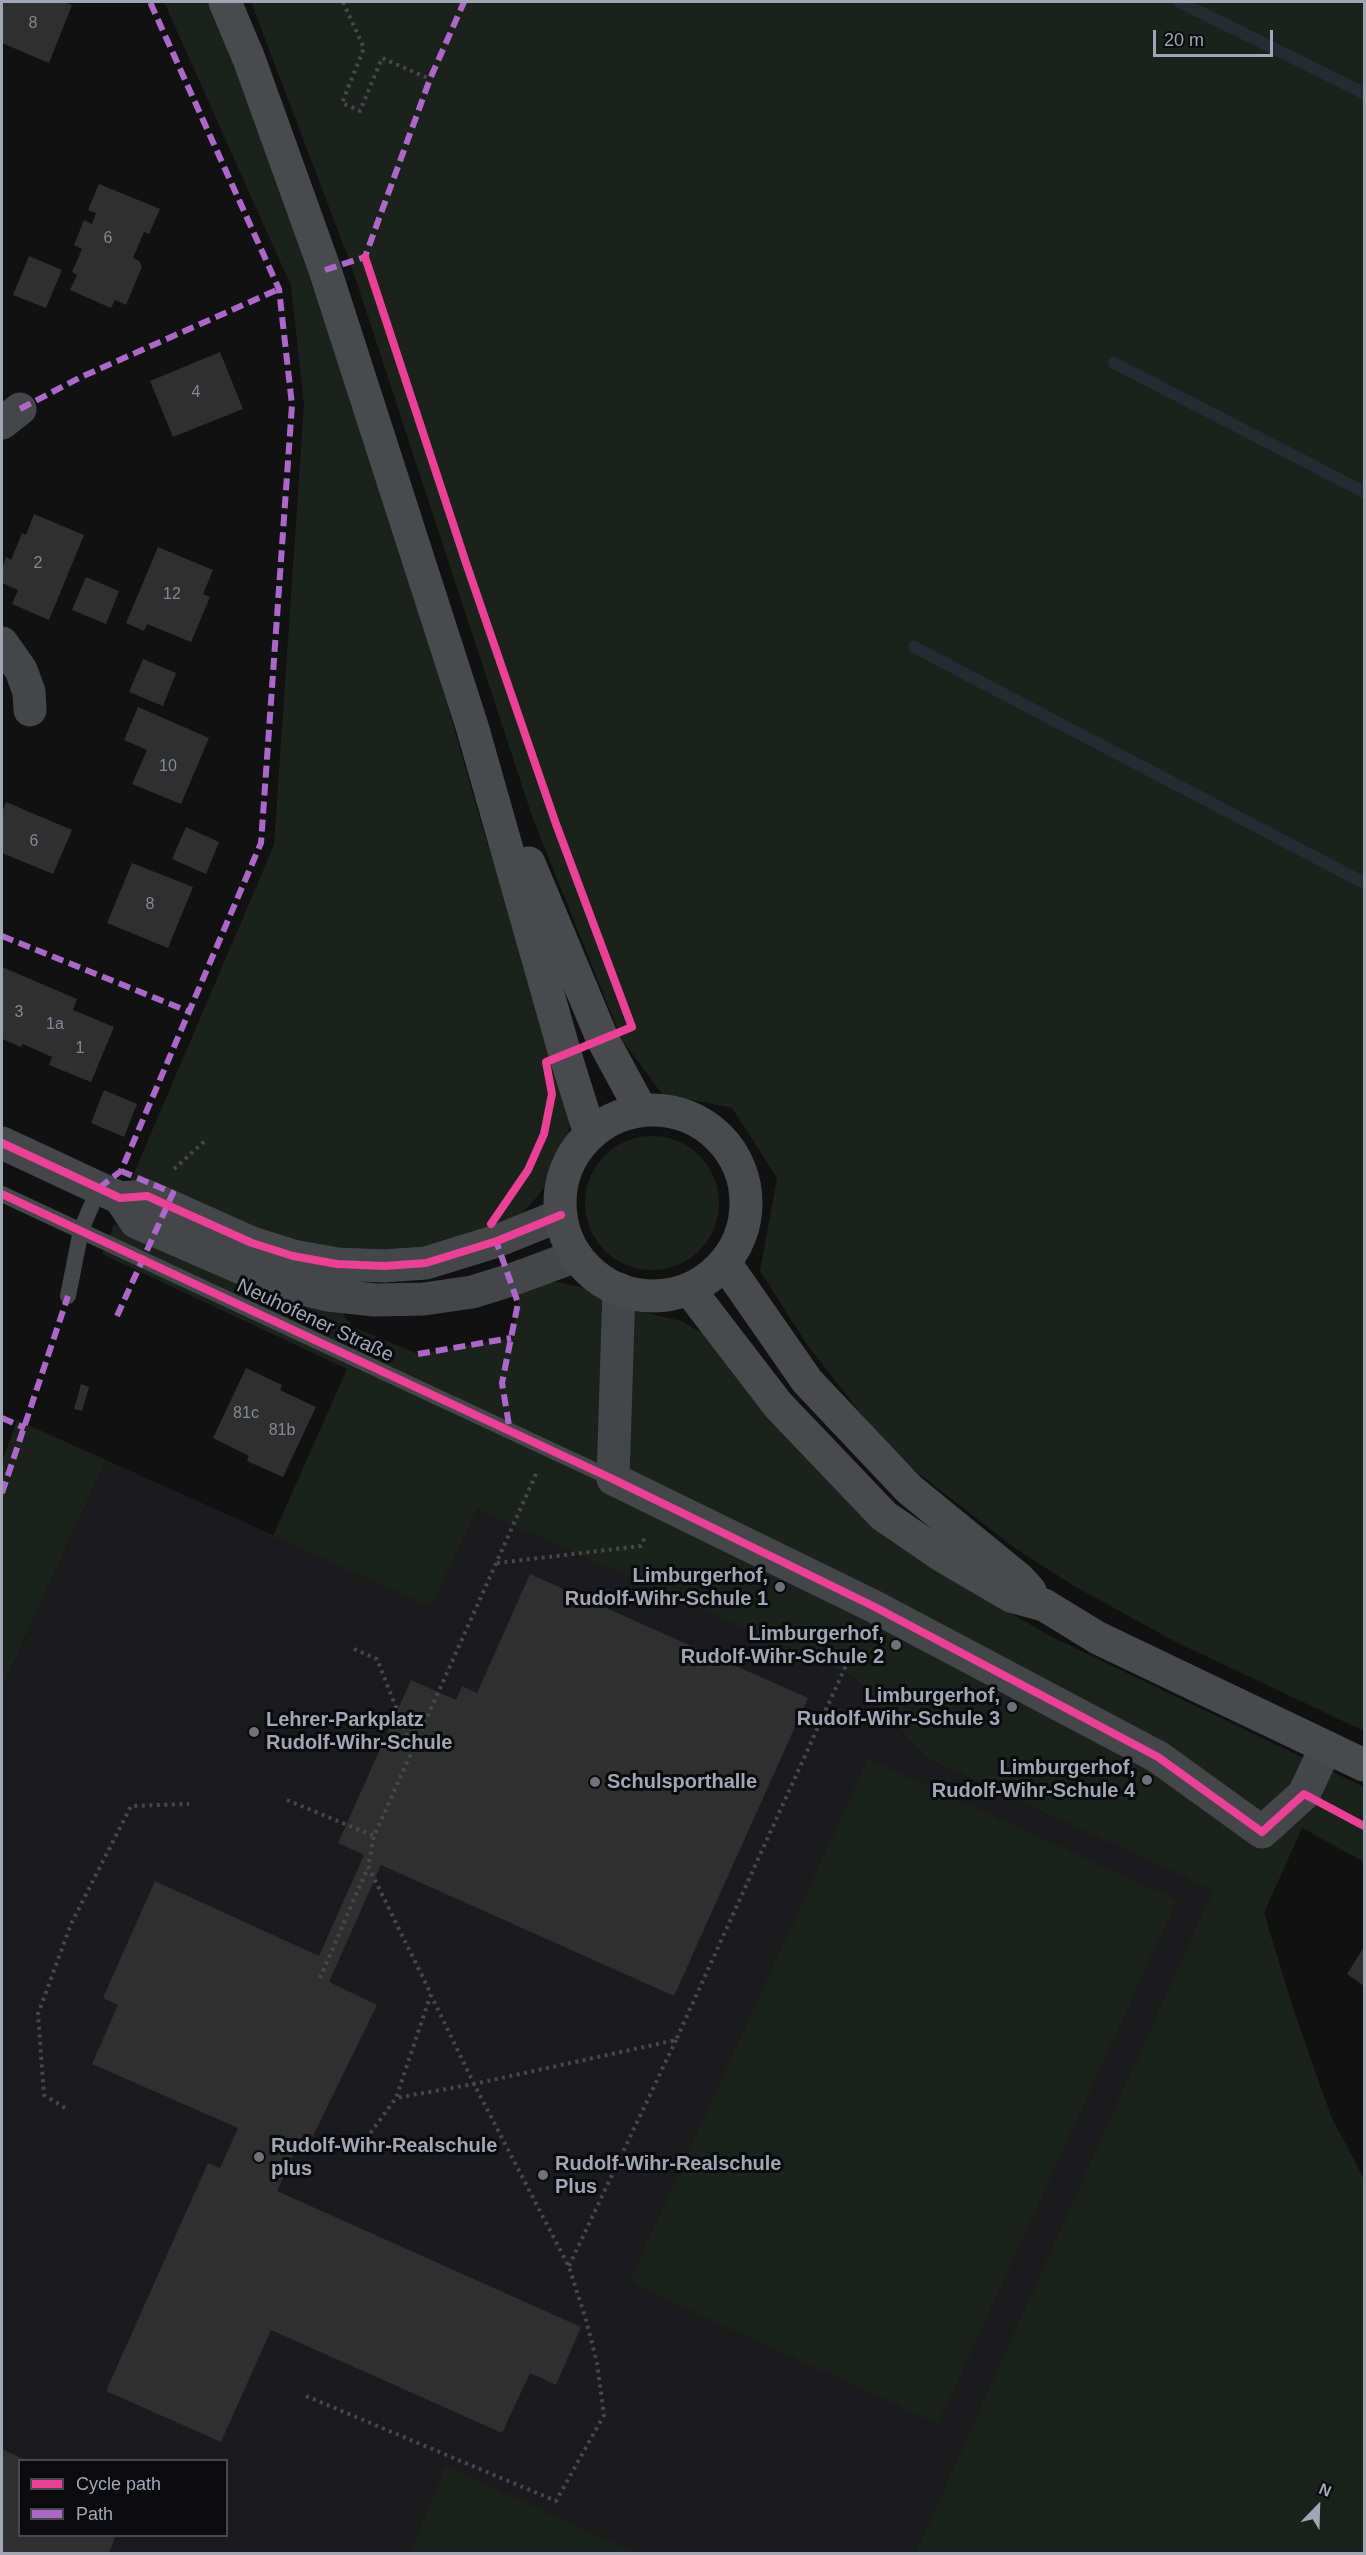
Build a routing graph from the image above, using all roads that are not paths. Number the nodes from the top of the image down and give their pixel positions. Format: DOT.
graph roads {
  1 [pos="225,2"];
  2 [pos="2,643"];
  3 [pos="30,710"];
  4 [pos="472,726"];
  5 [pos="641,1110"];
  6 [pos="590,1134"];
  7 [pos="2,1143"];
  8 [pos="110,1193"];
  9 [pos="2,1194"];
  10 [pos="561,1215"];
  11 [pos="81,1230"];
  12 [pos="576,1256"];
  13 [pos="725,1263"];
  14 [pos="619,1289"];
  15 [pos="690,1289"];
  16 [pos="68,1296"];
  17 [pos="613,1479"];
  18 [pos="1044,1605"];
  19 [pos="1326,1747"];
  20 [pos="1365,1765"];
  1 -- 4 [label="main road"];
  2 -- 3 [label="street"];
  4 -- 5 [label="main road"];
  4 -- 6 [label="main road"];
  5 -- 6 [label="main road"];
  5 -- 13 [label="main road"];
  6 -- 10 [label="main road"];
  7 -- 8 [label="street"];
  8 -- 10 [label="street"];
  8 -- 11 [label="lane"];
  8 -- 12 [label="street, Neuhofener Straße"];
  9 -- 11 [label="lane, Neuhofener Straße"];
  10 -- 12 [label="main road"];
  11 -- 16 [label="lane"];
  11 -- 17 [label="lane, Neuhofener Straße"];
  12 -- 14 [label="main road"];
  13 -- 15 [label="main road"];
  13 -- 18 [label="main road"];
  14 -- 15 [label="main road"];
  14 -- 17 [label="street"];
  15 -- 18 [label="main road"];
  17 -- 19 [label="street"];
  18 -- 19 [label="main road"];
  19 -- 20 [label="main road"];
}
